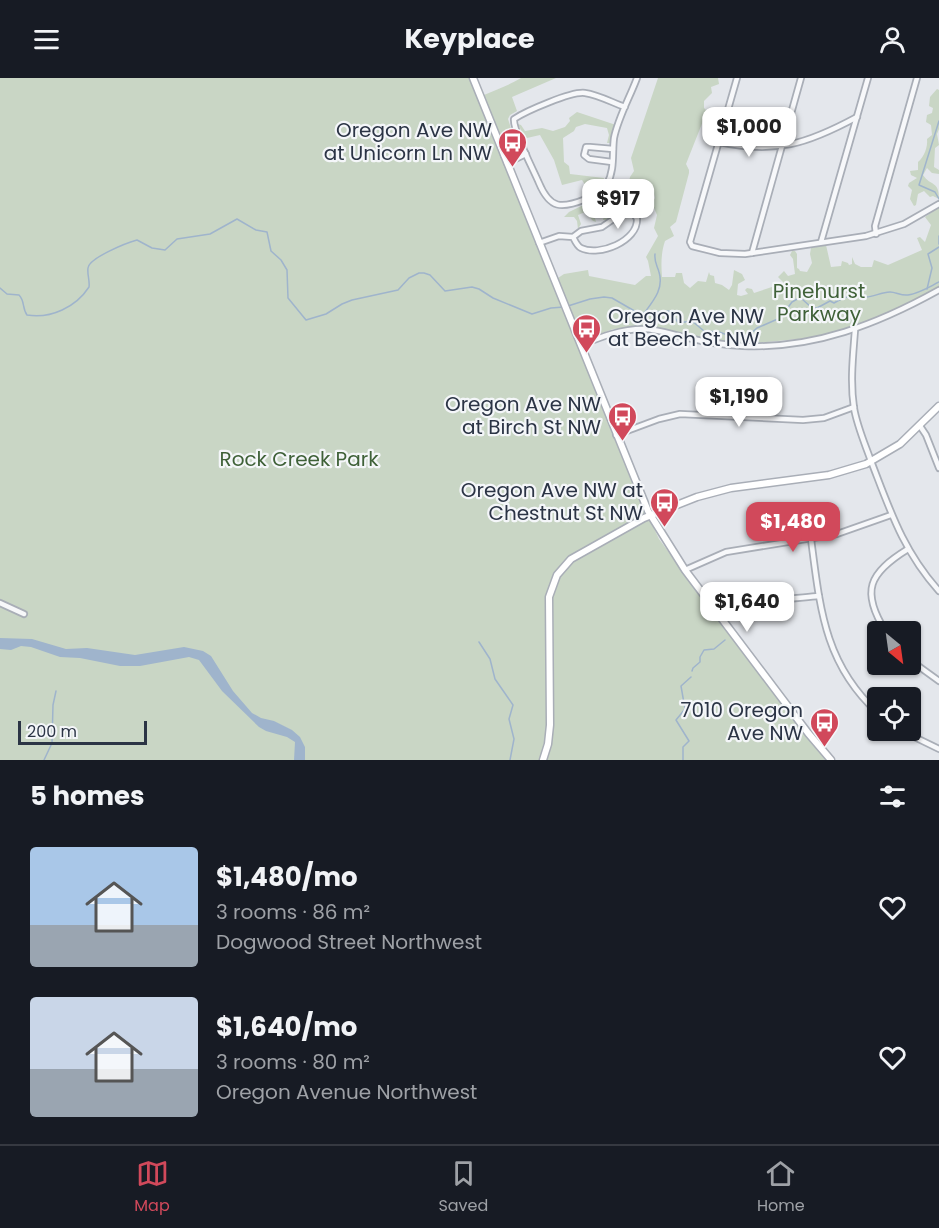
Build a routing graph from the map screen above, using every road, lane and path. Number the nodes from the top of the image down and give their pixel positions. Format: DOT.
graph roads {
  1 [pos="473,78"];
  2 [pos="637,78"];
  3 [pos="737,78"];
  4 [pos="801,78"];
  5 [pos="867,78"];
  6 [pos="917,78"];
  7 [pos="625,107"];
  8 [pos="856,117"];
  9 [pos="719,142"];
  10 [pos="523,147"];
  11 [pos="781,147"];
  12 [pos="613,149"];
  13 [pos="526,154"];
  14 [pos="505,159"];
  15 [pos="612,162"];
  16 [pos="939,204"];
  17 [pos="876,234"];
  18 [pos="573,237"];
  19 [pos="539,243"];
  20 [pos="821,243"];
  21 [pos="752,253"];
  22 [pos="939,290"];
  23 [pos="855,330"];
  24 [pos="581,345"];
  25 [pos="939,406"];
  26 [pos="854,407"];
  27 [pos="920,426"];
  28 [pos="616,435"];
  29 [pos="871,461"];
  30 [pos="939,468"];
  31 [pos="651,515"];
  32 [pos="891,515"];
  33 [pos="811,539"];
  34 [pos="908,549"];
  35 [pos="684,570"];
  36 [pos="939,591"];
  37 [pos="819,596"];
  38 [pos="0,603"];
  39 [pos="24,614"];
  40 [pos="720,616"];
  41 [pos="881,621"];
  42 [pos="921,668"];
  43 [pos="939,681"];
  44 [pos="867,701"];
  45 [pos="921,740"];
  46 [pos="939,749"];
  47 [pos="543,760"];
  48 [pos="831,760"];
  1 -- 14 [label="street"];
  2 -- 7 [label="street"];
  3 -- 9 [label="street"];
  4 -- 11 [label="street"];
  5 -- 8 [label="street"];
  6 -- 17 [label="street"];
  7 -- 10 [label="street"];
  7 -- 12 [label="street"];
  8 -- 11 [label="street"];
  8 -- 20 [label="street"];
  9 -- 11 [label="street"];
  9 -- 21 [label="street"];
  10 -- 13 [label="street"];
  10 -- 14 [label="street"];
  11 -- 21 [label="street"];
  12 -- 15 [label="street"];
  12 -- 15 [label="street"];
  13 -- 14 [label="street"];
  13 -- 15 [label="street"];
  14 -- 19 [label="street"];
  16 -- 17 [label="street"];
  17 -- 20 [label="street"];
  18 -- 18 [label="street"];
  18 -- 19 [label="street"];
  19 -- 24 [label="street"];
  20 -- 21 [label="street"];
  22 -- 23 [label="street"];
  23 -- 24 [label="street"];
  23 -- 26 [label="street"];
  24 -- 28 [label="street"];
  25 -- 27 [label="street"];
  26 -- 28 [label="street"];
  26 -- 29 [label="street"];
  27 -- 29 [label="street"];
  27 -- 30 [label="street"];
  28 -- 31 [label="street"];
  29 -- 31 [label="street"];
  29 -- 32 [label="street"];
  31 -- 35 [label="street"];
  31 -- 47 [label="street"];
  32 -- 33 [label="street"];
  32 -- 34 [label="street"];
  33 -- 35 [label="street"];
  33 -- 37 [label="street"];
  34 -- 36 [label="street"];
  34 -- 41 [label="street"];
  35 -- 40 [label="street"];
  37 -- 40 [label="street"];
  37 -- 44 [label="street"];
  38 -- 39 [label="street"];
  40 -- 48 [label="street"];
  42 -- 43 [label="street"];
  45 -- 46 [label="street"];
}
